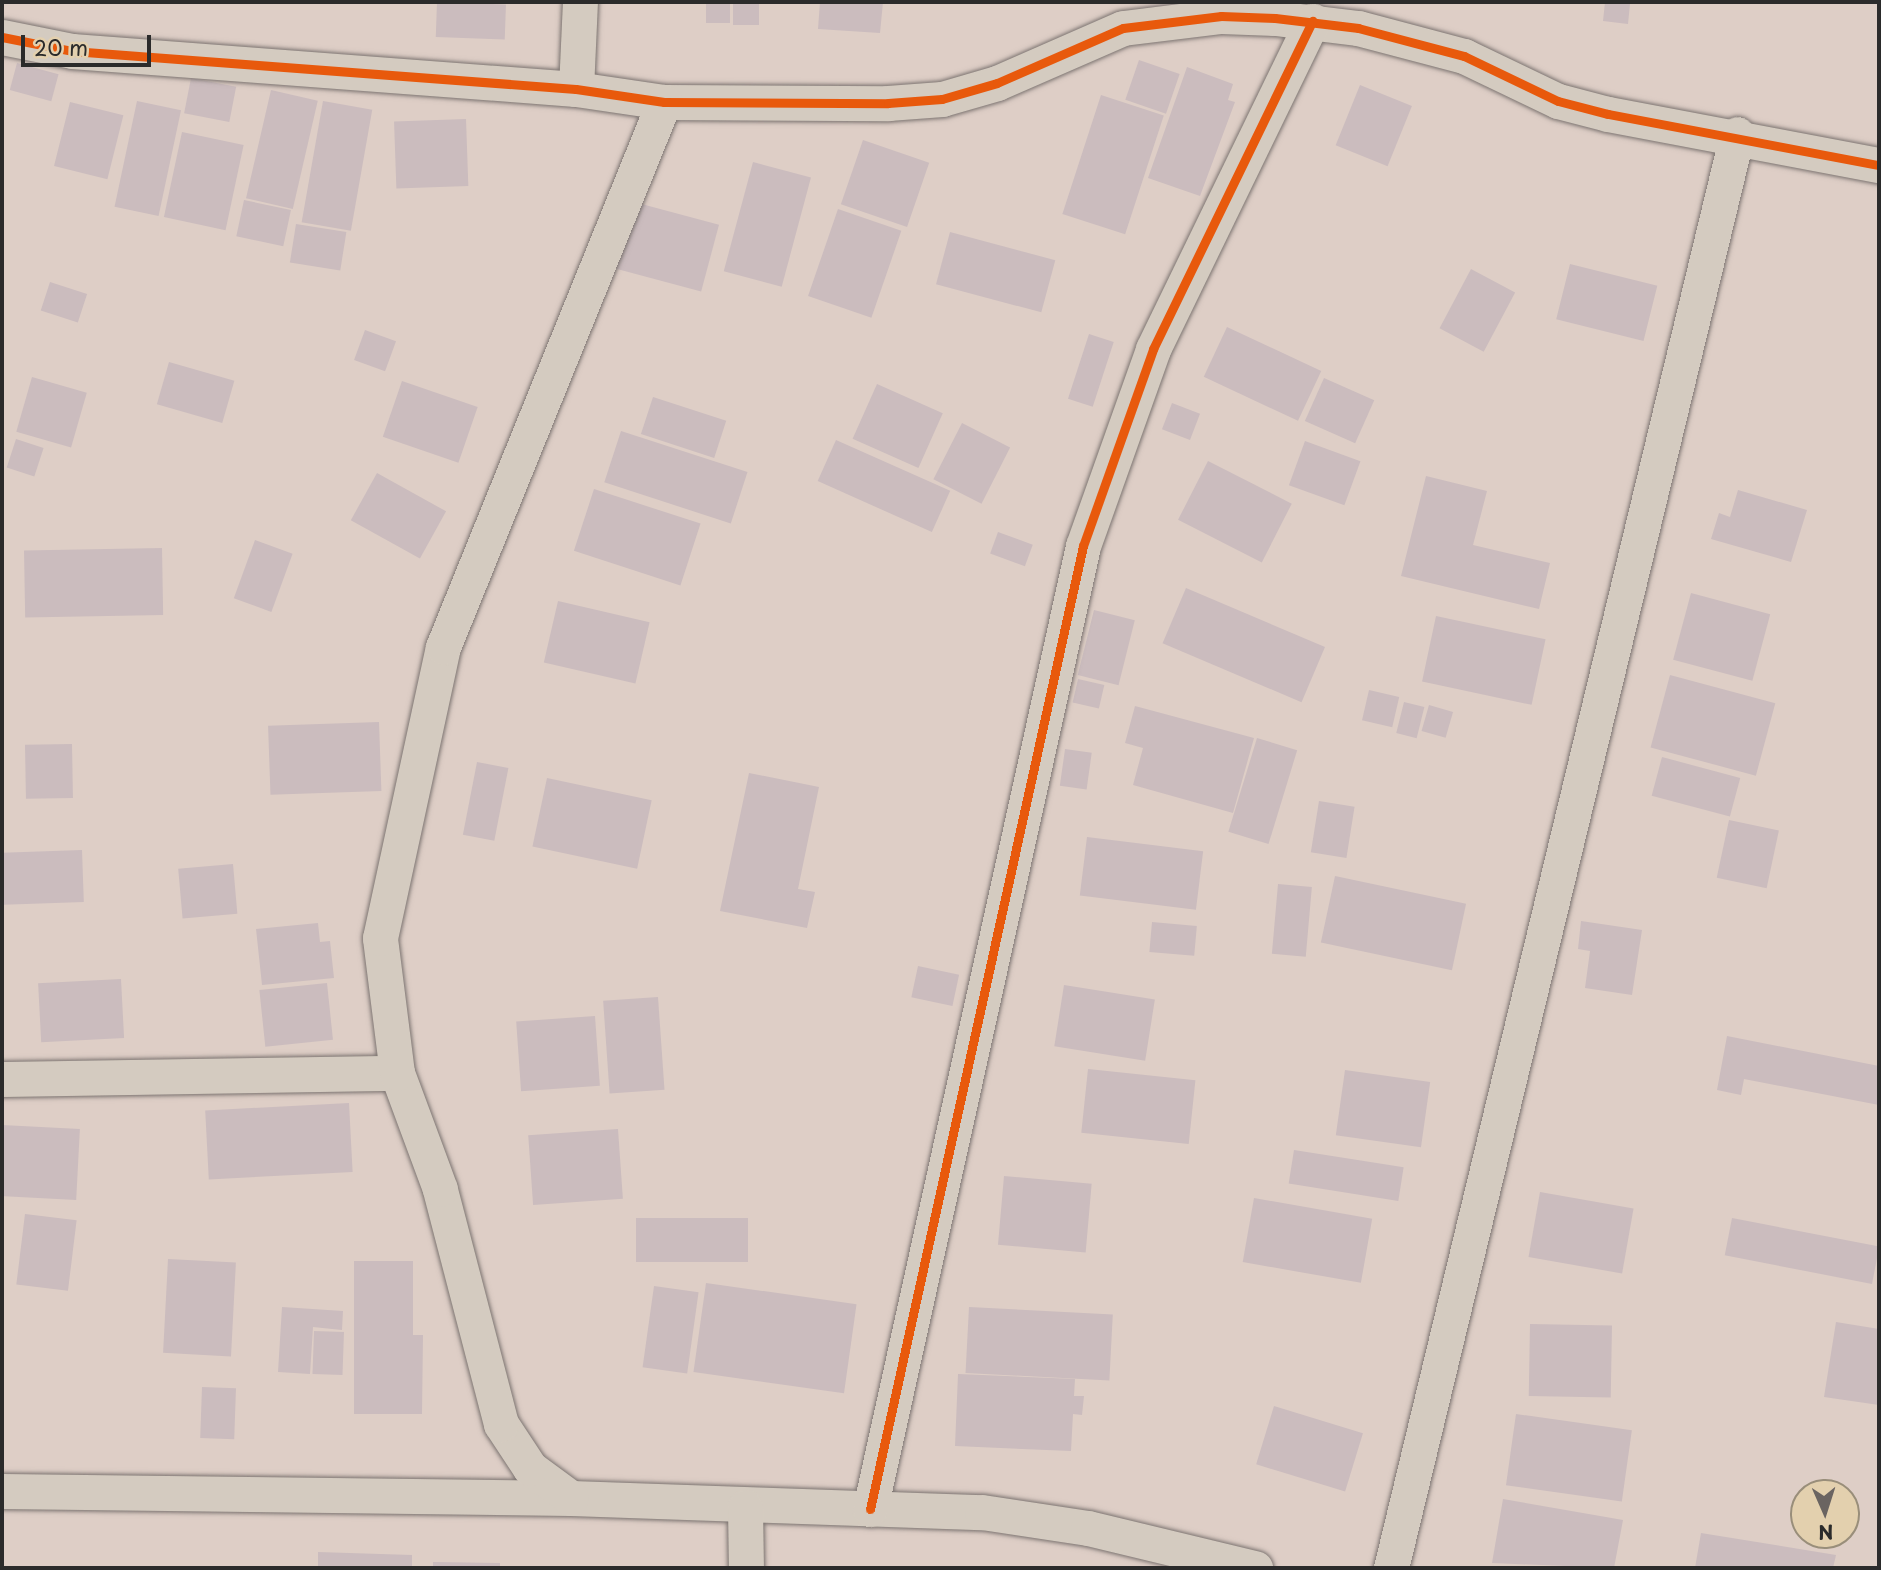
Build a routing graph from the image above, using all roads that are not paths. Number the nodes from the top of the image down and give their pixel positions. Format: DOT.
graph roads {
  1 [pos="580,2"];
  2 [pos="1117,15"];
  3 [pos="1312,22"];
  4 [pos="2,37"];
  5 [pos="576,89"];
  6 [pos="664,102"];
  7 [pos="1737,134"];
  8 [pos="1879,165"];
  9 [pos="397,1073"];
  10 [pos="2,1079"];
  11 [pos="2,1491"];
  12 [pos="571,1498"];
  13 [pos="745,1507"];
  14 [pos="870,1509"];
  15 [pos="746,1568"];
  16 [pos="1255,1568"];
  17 [pos="1391,1568"];
  1 -- 5 [label="street"];
  2 -- 3 [label="street"];
  2 -- 6 [label="street"];
  3 -- 7 [label="street"];
  3 -- 14 [label="street"];
  4 -- 5 [label="street"];
  5 -- 6 [label="street"];
  6 -- 9 [label="street"];
  7 -- 8 [label="street"];
  7 -- 17 [label="street"];
  9 -- 10 [label="street"];
  9 -- 12 [label="street"];
  11 -- 12 [label="street"];
  12 -- 13 [label="street"];
  13 -- 14 [label="street"];
  13 -- 15 [label="street"];
  14 -- 16 [label="street"];
}
